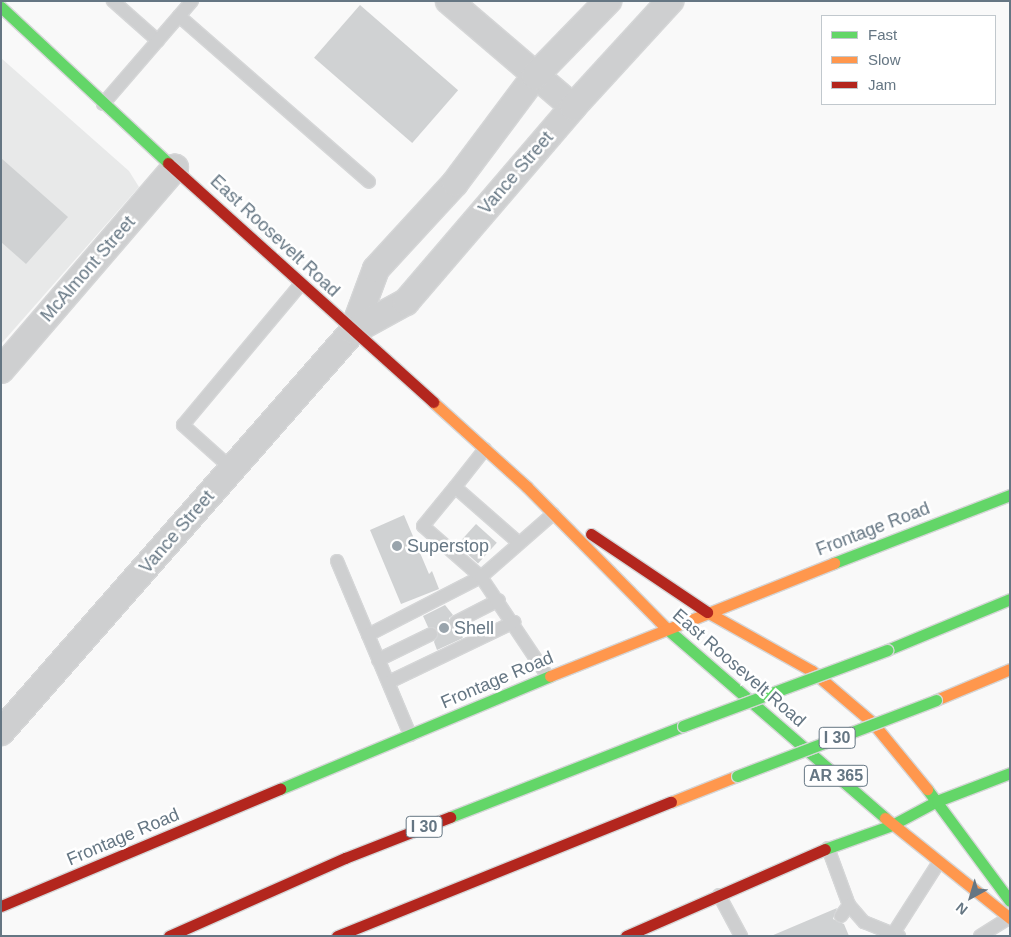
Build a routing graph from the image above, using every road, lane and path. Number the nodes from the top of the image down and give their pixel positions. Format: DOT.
graph roads {
  1 [pos="113,1"];
  2 [pos="192,1"];
  3 [pos="449,1"];
  4 [pos="608,1"];
  5 [pos="670,1"];
  6 [pos="1,7"];
  7 [pos="179,16"];
  8 [pos="158,41"];
  9 [pos="536,76"];
  10 [pos="102,104"];
  11 [pos="573,107"];
  12 [pos="175,168"];
  13 [pos="369,182"];
  14 [pos="301,284"];
  15 [pos="352,331"];
  16 [pos="1,370"];
  17 [pos="485,449"];
  18 [pos="232,469"];
  19 [pos="455,487"];
  20 [pos="527,488"];
  21 [pos="1010,495"];
  22 [pos="553,514"];
  23 [pos="519,543"];
  24 [pos="338,561"];
  25 [pos="481,576"];
  26 [pos="1010,599"];
  27 [pos="499,600"];
  28 [pos="707,612"];
  29 [pos="456,622"];
  30 [pos="514,622"];
  31 [pos="666,628"];
  32 [pos="431,634"];
  33 [pos="368,635"];
  34 [pos="378,660"];
  35 [pos="1010,669"];
  36 [pos="548,677"];
  37 [pos="389,682"];
  38 [pos="1,732"];
  39 [pos="410,735"];
  40 [pos="1010,773"];
  41 [pos="937,801"];
  42 [pos="892,825"];
  43 [pos="828,848"];
  44 [pos="940,862"];
  45 [pos="719,895"];
  46 [pos="1010,901"];
  47 [pos="849,905"];
  48 [pos="1,906"];
  49 [pos="841,916"];
  50 [pos="1010,918"];
  51 [pos="896,935"];
  52 [pos="169,936"];
  53 [pos="337,936"];
  54 [pos="626,936"];
  55 [pos="741,936"];
  56 [pos="980,936"];
  1 -- 8 [label="lane"];
  2 -- 7 [label="lane"];
  3 -- 9 [label="street"];
  4 -- 9 [label="street, Vance Street"];
  5 -- 11 [label="street, Vance Street"];
  6 -- 10 [label="main road, East Roosevelt Road / AR 365"];
  7 -- 8 [label="lane"];
  7 -- 13 [label="lane"];
  8 -- 10 [label="lane"];
  9 -- 11 [label="street"];
  9 -- 15 [label="street, Vance Street"];
  10 -- 12 [label="main road, East Roosevelt Road / AR 365"];
  11 -- 15 [label="street, Vance Street"];
  12 -- 14 [label="main road, East Roosevelt Road / AR 365"];
  12 -- 16 [label="street, McAlmont Street"];
  14 -- 15 [label="main road, East Roosevelt Road / AR 365"];
  14 -- 18 [label="lane"];
  15 -- 17 [label="main road, East Roosevelt Road / AR 365"];
  15 -- 18 [label="street, Vance Street"];
  17 -- 19 [label="lane"];
  17 -- 20 [label="main road, East Roosevelt Road / AR 365"];
  18 -- 38 [label="street, Vance Street"];
  19 -- 23 [label="lane"];
  19 -- 25 [label="lane"];
  20 -- 22 [label="main road, East Roosevelt Road / AR 365"];
  20 -- 28 [label="main road, East Roosevelt Road / AR 365"];
  21 -- 28 [label="main road, Frontage Road"];
  22 -- 23 [label="lane"];
  22 -- 31 [label="main road, East Roosevelt Road / AR 365"];
  23 -- 25 [label="lane"];
  24 -- 33 [label="lane"];
  25 -- 27 [label="lane"];
  25 -- 33 [label="lane"];
  26 -- 52 [label="main road, I 30, bridge"];
  27 -- 29 [label="lane"];
  27 -- 30 [label="lane"];
  28 -- 31 [label="main road, Frontage Road"];
  28 -- 41 [label="main road, East Roosevelt Road / AR 365"];
  30 -- 36 [label="lane"];
  30 -- 37 [label="lane"];
  31 -- 36 [label="main road, Frontage Road"];
  31 -- 42 [label="main road, East Roosevelt Road / AR 365"];
  32 -- 34 [label="lane"];
  33 -- 34 [label="lane"];
  34 -- 37 [label="lane"];
  35 -- 53 [label="main road, I 30, bridge"];
  36 -- 39 [label="main road, Frontage Road"];
  37 -- 39 [label="lane"];
  39 -- 48 [label="main road, Frontage Road"];
  40 -- 41 [label="main road"];
  41 -- 42 [label="main road"];
  41 -- 46 [label="main road, East Roosevelt Road / AR 365"];
  42 -- 43 [label="main road"];
  42 -- 44 [label="main road, East Roosevelt Road / AR 365"];
  43 -- 45 [label="main road"];
  43 -- 47 [label="lane"];
  44 -- 50 [label="main road, East Roosevelt Road / AR 365"];
  44 -- 51 [label="lane"];
  45 -- 54 [label="main road"];
  45 -- 55 [label="lane"];
  47 -- 49 [label="lane"];
  47 -- 51 [label="lane"];
  50 -- 56 [label="lane"];
}
